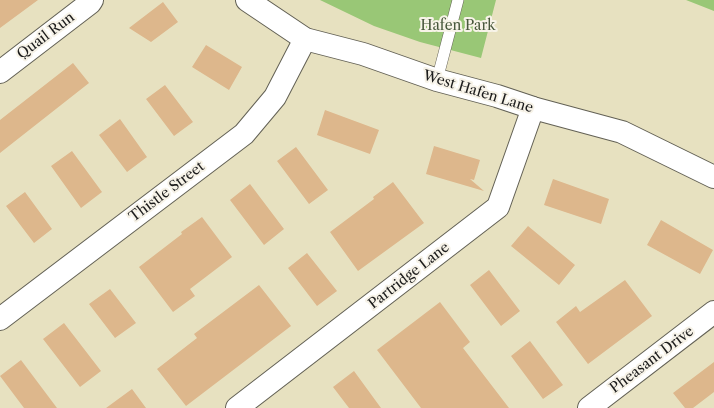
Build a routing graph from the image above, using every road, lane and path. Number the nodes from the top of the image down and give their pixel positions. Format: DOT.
graph roads {
  1 [pos="92,0"];
  2 [pos="247,0"];
  3 [pos="458,0"];
  4 [pos="305,39"];
  5 [pos="0,72"];
  6 [pos="437,80"];
  7 [pos="533,108"];
  8 [pos="714,177"];
  9 [pos="714,312"];
  10 [pos="0,319"];
  11 [pos="238,408"];
  12 [pos="589,408"];
  1 -- 5 [label="street, Quail Run"];
  2 -- 4 [label="street, West Hafen Lane"];
  3 -- 6 [label="lane"];
  4 -- 6 [label="street, West Hafen Lane"];
  4 -- 10 [label="street, Thistle Street"];
  6 -- 7 [label="street, West Hafen Lane"];
  7 -- 8 [label="street, West Hafen Lane"];
  7 -- 11 [label="street, Partridge Lane"];
  9 -- 12 [label="street, Pheasant Drive"];
}
